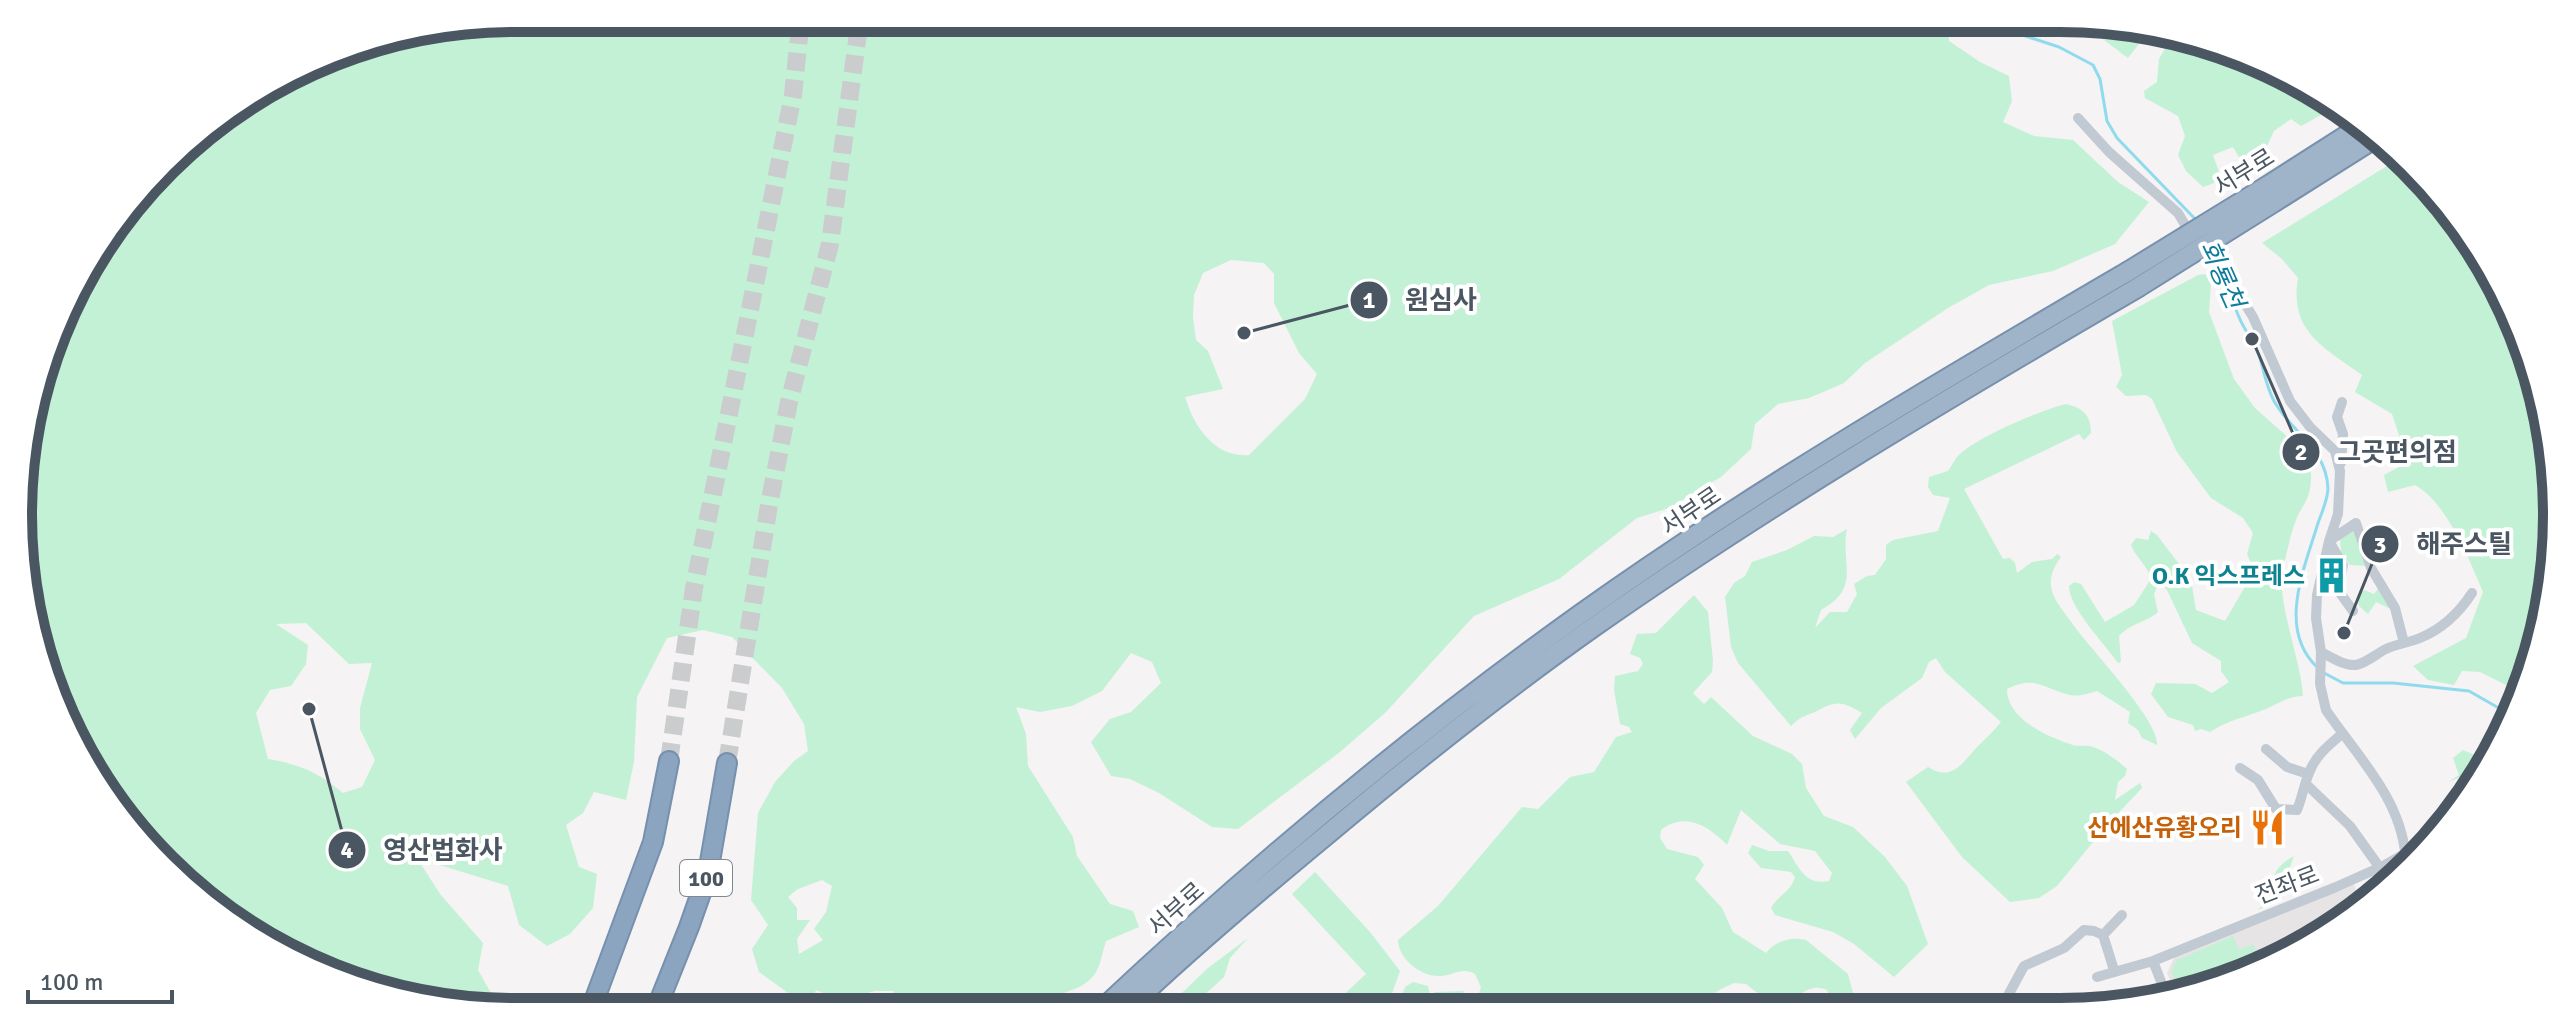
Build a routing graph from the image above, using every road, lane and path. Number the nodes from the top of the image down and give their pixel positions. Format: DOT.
graph roads {
  1 [pos="2078,118"];
  2 [pos="2353,132"];
  3 [pos="2367,143"];
  4 [pos="2271,193"];
  5 [pos="2132,280"];
  6 [pos="2342,402"];
  7 [pos="2340,471"];
  8 [pos="2329,541"];
  9 [pos="2472,593"];
  10 [pos="2353,611"];
  11 [pos="2404,643"];
  12 [pos="2321,652"];
  13 [pos="2342,734"];
  14 [pos="2266,749"];
  15 [pos="669,761"];
  16 [pos="727,763"];
  17 [pos="2240,768"];
  18 [pos="2307,779"];
  19 [pos="2406,853"];
  20 [pos="2403,855"];
  21 [pos="2380,868"];
  22 [pos="2122,915"];
  23 [pos="2103,935"];
  24 [pos="2153,961"];
  25 [pos="2114,970"];
  26 [pos="2097,977"];
  27 [pos="2163,987"];
  28 [pos="596,998"];
  29 [pos="661,998"];
  30 [pos="1114,998"];
  31 [pos="1139,998"];
  32 [pos="2007,998"];
  1 -- 7 [label="street"];
  2 -- 4 [label="highway, 서부로"];
  3 -- 4 [label="highway, 서부로"];
  4 -- 5 [label="highway, 서부로, bridge"];
  5 -- 30 [label="highway, 서부로"];
  5 -- 31 [label="highway, 서부로"];
  6 -- 7 [label="street"];
  7 -- 8 [label="street"];
  8 -- 10 [label="street"];
  8 -- 11 [label="street"];
  8 -- 12 [label="street"];
  9 -- 11 [label="street"];
  11 -- 12 [label="street"];
  12 -- 13 [label="street"];
  13 -- 18 [label="street"];
  13 -- 19 [label="street"];
  14 -- 18 [label="street"];
  15 -- 28 [label="highway, 100"];
  16 -- 29 [label="highway, 100"];
  17 -- 18 [label="street"];
  18 -- 21 [label="street"];
  20 -- 21 [label="street, 전좌로"];
  21 -- 24 [label="street, 전좌로"];
  22 -- 23 [label="street"];
  23 -- 25 [label="street"];
  23 -- 32 [label="street"];
  24 -- 25 [label="street, 전좌로"];
  24 -- 27 [label="street"];
  25 -- 26 [label="street, 전좌로"];
}
